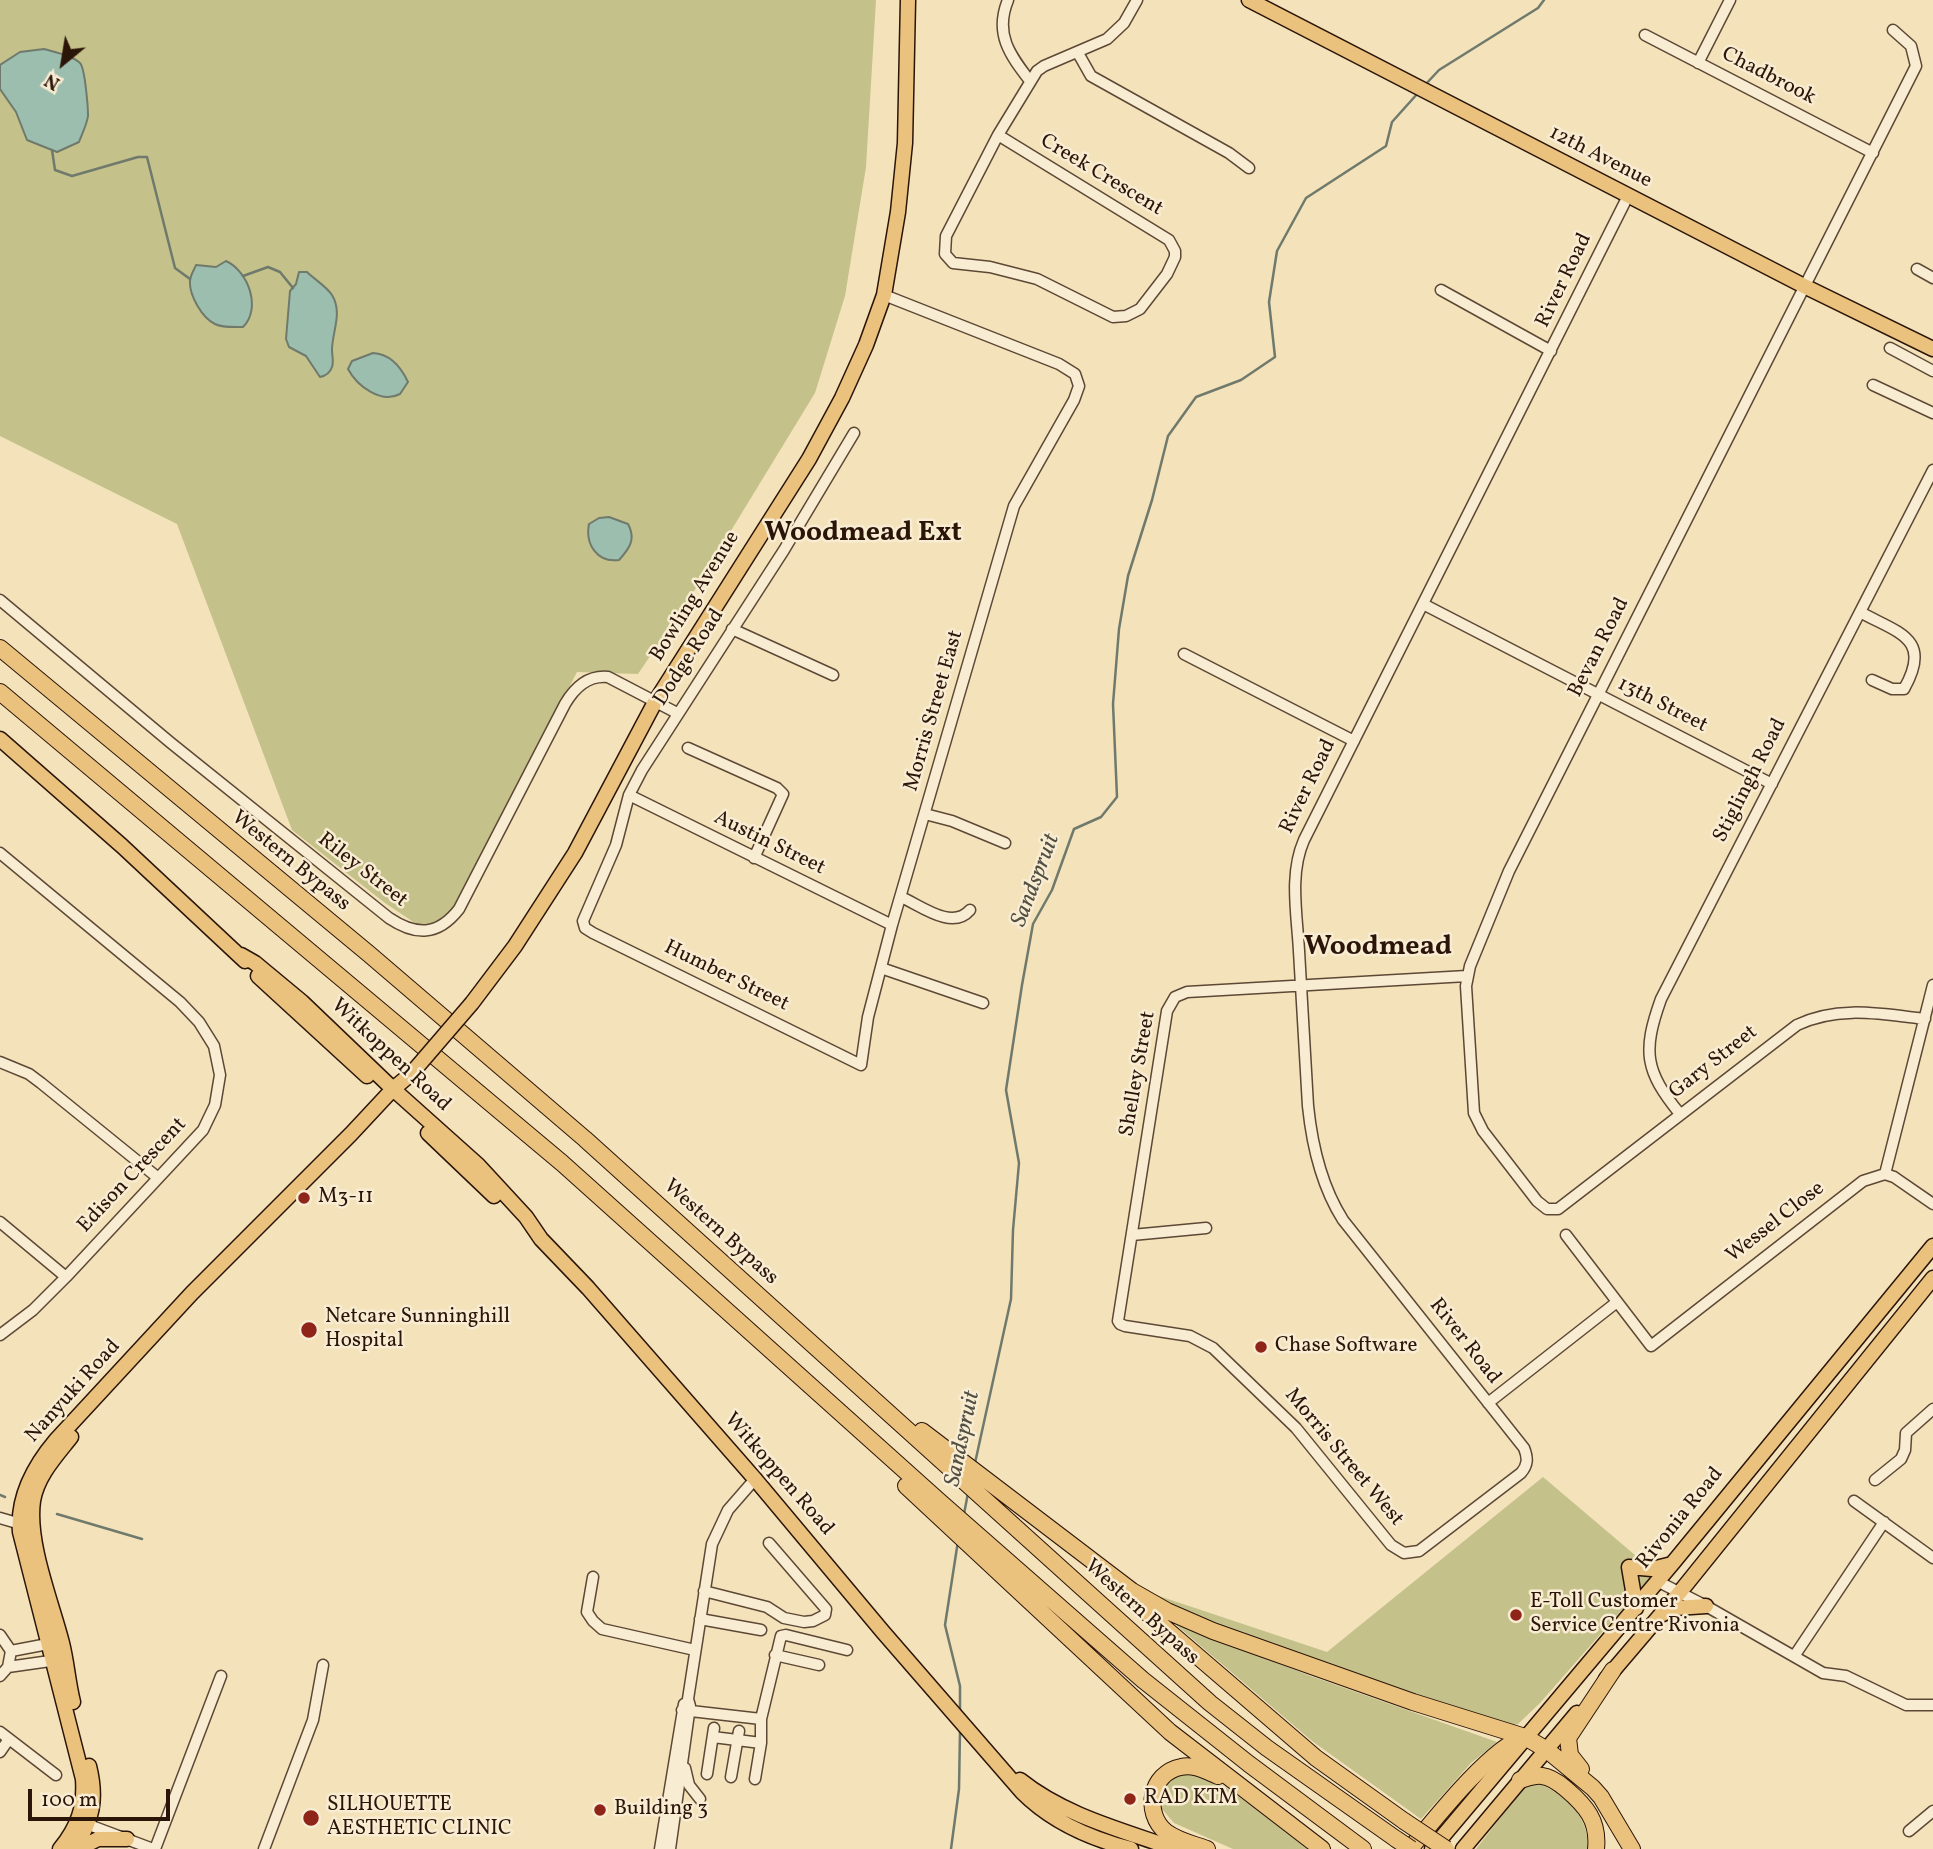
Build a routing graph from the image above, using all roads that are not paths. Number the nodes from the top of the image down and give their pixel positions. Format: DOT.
graph roads {
  1 [pos="908,0"];
  2 [pos="1008,0"];
  3 [pos="1137,0"];
  4 [pos="1249,0"];
  5 [pos="1730,0"];
  6 [pos="1893,30"];
  7 [pos="1645,35"];
  8 [pos="1080,52"];
  9 [pos="1698,63"];
  10 [pos="1030,81"];
  11 [pos="998,135"];
  12 [pos="1873,153"];
  13 [pos="1249,168"];
  14 [pos="1628,196"];
  15 [pos="1917,270"];
  16 [pos="1933,278"];
  17 [pos="1804,286"];
  18 [pos="1441,290"];
  19 [pos="884,295"];
  20 [pos="1889,348"];
  21 [pos="1933,349"];
  22 [pos="1551,351"];
  23 [pos="1933,371"];
  24 [pos="1873,384"];
  25 [pos="1933,413"];
  26 [pos="854,433"];
  27 [pos="1933,470"];
  28 [pos="1922,492"];
  29 [pos="1933,498"];
  30 [pos="0,600"];
  31 [pos="1423,604"];
  32 [pos="1860,612"];
  33 [pos="732,629"];
  34 [pos="0,648"];
  35 [pos="1184,654"];
  36 [pos="833,675"];
  37 [pos="1872,680"];
  38 [pos="0,692"];
  39 [pos="1598,694"];
  40 [pos="655,702"];
  41 [pos="677,713"];
  42 [pos="0,739"];
  43 [pos="1354,741"];
  44 [pos="688,748"];
  45 [pos="1772,784"];
  46 [pos="629,795"];
  47 [pos="925,814"];
  48 [pos="1005,843"];
  49 [pos="0,853"];
  50 [pos="754,858"];
  51 [pos="901,897"];
  52 [pos="583,916"];
  53 [pos="969,917"];
  54 [pos="892,925"];
  55 [pos="881,968"];
  56 [pos="1467,976"];
  57 [pos="1301,984"];
  58 [pos="1933,985"];
  59 [pos="983,1003"];
  60 [pos="1925,1019"];
  61 [pos="0,1062"];
  62 [pos="861,1065"];
  63 [pos="397,1089"];
  64 [pos="1680,1114"];
  65 [pos="1885,1174"];
  66 [pos="157,1177"];
  67 [pos="1933,1203"];
  68 [pos="1552,1210"];
  69 [pos="0,1222"];
  70 [pos="1206,1228"];
  71 [pos="1132,1235"];
  72 [pos="1566,1235"];
  73 [pos="1933,1246"];
  74 [pos="66,1277"];
  75 [pos="1933,1278"];
  76 [pos="1617,1302"];
  77 [pos="1120,1324"];
  78 [pos="0,1335"];
  79 [pos="1488,1403"];
  80 [pos="1933,1409"];
  81 [pos="950,1461"];
  82 [pos="755,1479"];
  83 [pos="1875,1480"];
  84 [pos="1854,1501"];
  85 [pos="0,1518"];
  86 [pos="1884,1522"];
  87 [pos="27,1525"];
  88 [pos="769,1543"];
  89 [pos="1391,1545"];
  90 [pos="1075,1548"];
  91 [pos="991,1556"];
  92 [pos="1933,1558"];
  93 [pos="1672,1564"];
  94 [pos="593,1577"];
  95 [pos="1657,1581"];
  96 [pos="704,1591"];
  97 [pos="1681,1592"];
  98 [pos="1706,1606"];
  99 [pos="1636,1608"];
  100 [pos="1660,1616"];
  101 [pos="700,1619"];
  102 [pos="761,1630"];
  103 [pos="0,1635"];
  104 [pos="56,1643"];
  105 [pos="695,1650"];
  106 [pos="847,1650"];
  107 [pos="11,1651"];
  108 [pos="775,1655"];
  109 [pos="1795,1655"];
  110 [pos="59,1659"];
  111 [pos="323,1665"];
  112 [pos="819,1665"];
  113 [pos="8,1667"];
  114 [pos="1613,1670"];
  115 [pos="0,1676"];
  116 [pos="221,1676"];
  117 [pos="1933,1705"];
  118 [pos="686,1706"];
  119 [pos="761,1719"];
  120 [pos="686,1734"];
  121 [pos="5,1735"];
  122 [pos="738,1736"];
  123 [pos="1525,1737"];
  124 [pos="761,1743"];
  125 [pos="1547,1749"];
  126 [pos="0,1752"];
  127 [pos="989,1753"];
  128 [pos="707,1774"];
  129 [pos="56,1775"];
  130 [pos="731,1777"];
  131 [pos="755,1779"];
  132 [pos="1520,1780"];
  133 [pos="1239,1786"];
  134 [pos="700,1799"];
  135 [pos="1933,1811"];
  136 [pos="83,1823"];
  137 [pos="1621,1829"];
  138 [pos="1909,1831"];
  139 [pos="127,1839"];
  140 [pos="60,1849"];
  141 [pos="75,1849"];
  142 [pos="154,1849"];
  143 [pos="264,1849"];
  144 [pos="660,1849"];
  145 [pos="670,1849"];
  146 [pos="1131,1849"];
  147 [pos="1175,1849"];
  148 [pos="1207,1849"];
  149 [pos="1322,1849"];
  150 [pos="1363,1849"];
  151 [pos="1410,1849"];
  152 [pos="1432,1849"];
  153 [pos="1446,1849"];
  154 [pos="1463,1849"];
  155 [pos="1596,1849"];
  156 [pos="1632,1849"];
  1 -- 19 [label="main road, Bowling Avenue"];
  2 -- 10 [label="street"];
  3 -- 8 [label="street"];
  4 -- 14 [label="main road, 12th Avenue"];
  5 -- 9 [label="street"];
  6 -- 12 [label="street, Bevan Road"];
  7 -- 9 [label="street, Chadbrook"];
  8 -- 10 [label="street"];
  8 -- 13 [label="street"];
  9 -- 12 [label="street, Chadbrook"];
  10 -- 11 [label="street"];
  11 -- 11 [label="street, Creek Crescent"];
  12 -- 17 [label="street, Bevan Road"];
  14 -- 17 [label="main road, 12th Avenue"];
  14 -- 22 [label="street, River Road"];
  15 -- 16 [label="street"];
  17 -- 21 [label="main road, 12th Avenue"];
  17 -- 39 [label="street, Bevan Road"];
  18 -- 22 [label="street"];
  19 -- 40 [label="main road, Bowling Avenue"];
  19 -- 47 [label="street, Morris Street East"];
  20 -- 23 [label="street"];
  22 -- 31 [label="street, River Road"];
  24 -- 25 [label="street"];
  26 -- 33 [label="street, Dodge Road"];
  27 -- 28 [label="street, Stiglingh Road"];
  28 -- 29 [label="street"];
  28 -- 32 [label="street, Stiglingh Road"];
  30 -- 40 [label="street, Riley Street"];
  31 -- 39 [label="street, 13th Street"];
  31 -- 43 [label="street, River Road"];
  32 -- 37 [label="street"];
  32 -- 45 [label="street, Stiglingh Road"];
  33 -- 36 [label="street"];
  33 -- 41 [label="street, Dodge Road"];
  34 -- 81 [label="highway, Western Bypass"];
  35 -- 43 [label="street"];
  38 -- 91 [label="highway"];
  39 -- 45 [label="street, 13th Street"];
  39 -- 56 [label="street, Bevan Road"];
  40 -- 41 [label="street, Riley Street"];
  40 -- 63 [label="main road, Bowling Avenue, bridge"];
  41 -- 46 [label="street, Dodge Road"];
  42 -- 63 [label="main road, Witkoppen Road"];
  43 -- 57 [label="street, River Road"];
  44 -- 50 [label="street"];
  45 -- 64 [label="street, Stiglingh Road"];
  46 -- 50 [label="street, Austin Street"];
  46 -- 52 [label="street, Dodge Road"];
  47 -- 48 [label="street"];
  47 -- 51 [label="street, Morris Street East"];
  49 -- 66 [label="street, Edison Crescent"];
  50 -- 54 [label="street, Austin Street"];
  51 -- 53 [label="street"];
  51 -- 54 [label="street, Morris Street East"];
  52 -- 62 [label="street, Humber Street"];
  54 -- 55 [label="street, Morris Street East"];
  55 -- 59 [label="street"];
  55 -- 62 [label="street, Morris Street East"];
  56 -- 57 [label="street, Shelley Street"];
  56 -- 68 [label="street, Bevan Road"];
  57 -- 71 [label="street, Shelley Street"];
  57 -- 79 [label="street, River Road"];
  58 -- 60 [label="street"];
  60 -- 64 [label="street, Gary Street"];
  60 -- 65 [label="street"];
  61 -- 66 [label="street"];
  63 -- 82 [label="main road, Witkoppen Road"];
  63 -- 87 [label="main road, Nanyuki Road"];
  64 -- 68 [label="street, Gary Street"];
  65 -- 67 [label="street"];
  65 -- 76 [label="street, Wessel Close"];
  66 -- 74 [label="street, Edison Crescent"];
  69 -- 74 [label="street"];
  70 -- 71 [label="street"];
  71 -- 77 [label="street, Shelley Street"];
  72 -- 76 [label="street"];
  73 -- 93 [label="main road, Rivonia Road"];
  74 -- 78 [label="street, Edison Crescent"];
  75 -- 97 [label="main road"];
  76 -- 79 [label="street"];
  77 -- 89 [label="street, Morris Street West"];
  79 -- 89 [label="street, River Road"];
  80 -- 83 [label="street"];
  81 -- 90 [label="highway"];
  81 -- 151 [label="highway, Western Bypass, bridge"];
  82 -- 96 [label="street"];
  82 -- 127 [label="main road, Witkoppen Road"];
  84 -- 86 [label="street"];
  85 -- 87 [label="street"];
  86 -- 92 [label="street"];
  86 -- 109 [label="street"];
  87 -- 104 [label="main road, Nanyuki Road"];
  88 -- 96 [label="street"];
  90 -- 123 [label="highway"];
  90 -- 153 [label="highway, bridge"];
  91 -- 133 [label="highway"];
  91 -- 150 [label="highway"];
  93 -- 95 [label="main road, Rivonia Road"];
  93 -- 99 [label="main road"];
  94 -- 105 [label="street"];
  95 -- 97 [label="street"];
  95 -- 99 [label="main road, Rivonia Road"];
  96 -- 101 [label="street"];
  97 -- 98 [label="street"];
  97 -- 100 [label="main road"];
  98 -- 100 [label="main road"];
  98 -- 109 [label="street"];
  99 -- 123 [label="main road, Rivonia Road"];
  100 -- 114 [label="main road"];
  101 -- 102 [label="street"];
  101 -- 105 [label="street"];
  103 -- 107 [label="street"];
  104 -- 107 [label="street"];
  104 -- 110 [label="main road, Nanyuki Road"];
  105 -- 118 [label="street"];
  106 -- 108 [label="street"];
  107 -- 113 [label="street"];
  108 -- 112 [label="street"];
  108 -- 119 [label="street"];
  109 -- 117 [label="street"];
  110 -- 113 [label="street"];
  110 -- 136 [label="main road, Nanyuki Road"];
  111 -- 143 [label="street"];
  113 -- 115 [label="street"];
  114 -- 125 [label="main road"];
  114 -- 137 [label="highway"];
  116 -- 142 [label="street"];
  118 -- 119 [label="street"];
  118 -- 120 [label="street"];
  118 -- 144 [label="street"];
  119 -- 124 [label="street"];
  120 -- 134 [label="street"];
  120 -- 145 [label="street"];
  121 -- 126 [label="street"];
  121 -- 129 [label="street"];
  122 -- 124 [label="street"];
  122 -- 128 [label="street"];
  122 -- 130 [label="street"];
  123 -- 125 [label="highway"];
  123 -- 151 [label="highway"];
  123 -- 152 [label="main road, Rivonia Road"];
  124 -- 131 [label="street"];
  125 -- 132 [label="main road"];
  125 -- 137 [label="highway"];
  127 -- 146 [label="main road, Witkoppen Road"];
  127 -- 147 [label="main road, Witkoppen Road"];
  132 -- 154 [label="main road"];
  132 -- 155 [label="highway"];
  133 -- 148 [label="highway"];
  133 -- 149 [label="highway"];
  135 -- 138 [label="street"];
  136 -- 139 [label="street"];
  136 -- 140 [label="main road, Nanyuki Road"];
  136 -- 141 [label="main road, Nanyuki Road"];
  137 -- 156 [label="highway"];
  139 -- 141 [label="main road"];
  139 -- 142 [label="street"];
}
